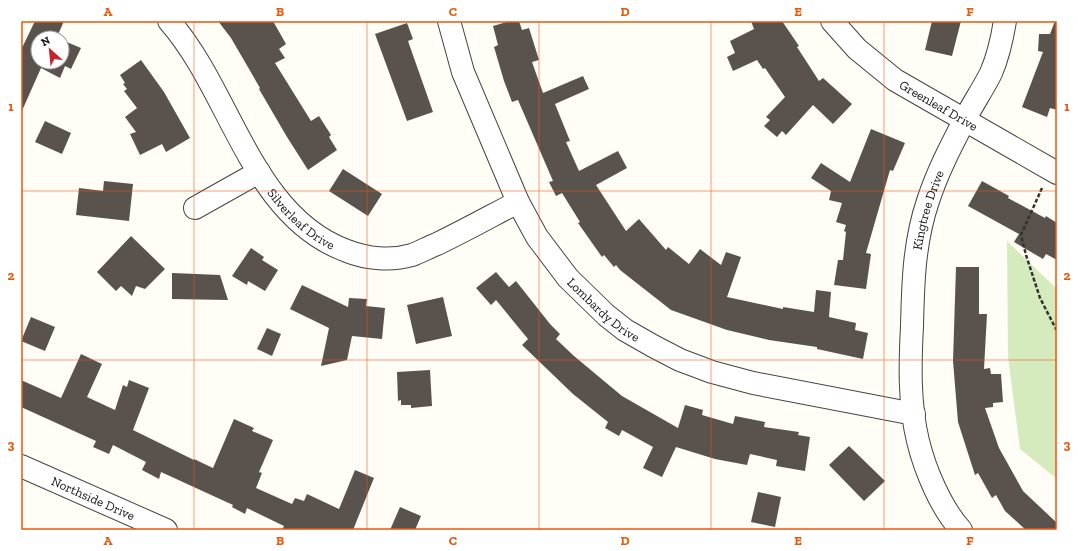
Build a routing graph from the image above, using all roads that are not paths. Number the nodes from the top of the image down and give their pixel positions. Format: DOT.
graph roads {
  1 [pos="169,21"];
  2 [pos="449,21"];
  3 [pos="832,21"];
  4 [pos="1005,21"];
  5 [pos="964,121"];
  6 [pos="1054,171"];
  7 [pos="259,172"];
  8 [pos="518,202"];
  9 [pos="195,208"];
  10 [pos="914,414"];
  11 [pos="21,466"];
  12 [pos="166,530"];
  13 [pos="961,530"];
  1 -- 7 [label="street, Silverleaf Drive"];
  2 -- 8 [label="street, Lombardy Drive"];
  3 -- 5 [label="street, Greenleaf Drive"];
  4 -- 5 [label="street, Kingtree Drive"];
  5 -- 6 [label="street, Greenleaf Drive"];
  5 -- 10 [label="street, Kingtree Drive"];
  7 -- 8 [label="street, Silverleaf Drive"];
  7 -- 9 [label="street"];
  8 -- 10 [label="street, Lombardy Drive"];
  10 -- 13 [label="street, Kingtree Drive"];
  11 -- 12 [label="street, Northside Drive"];
}
